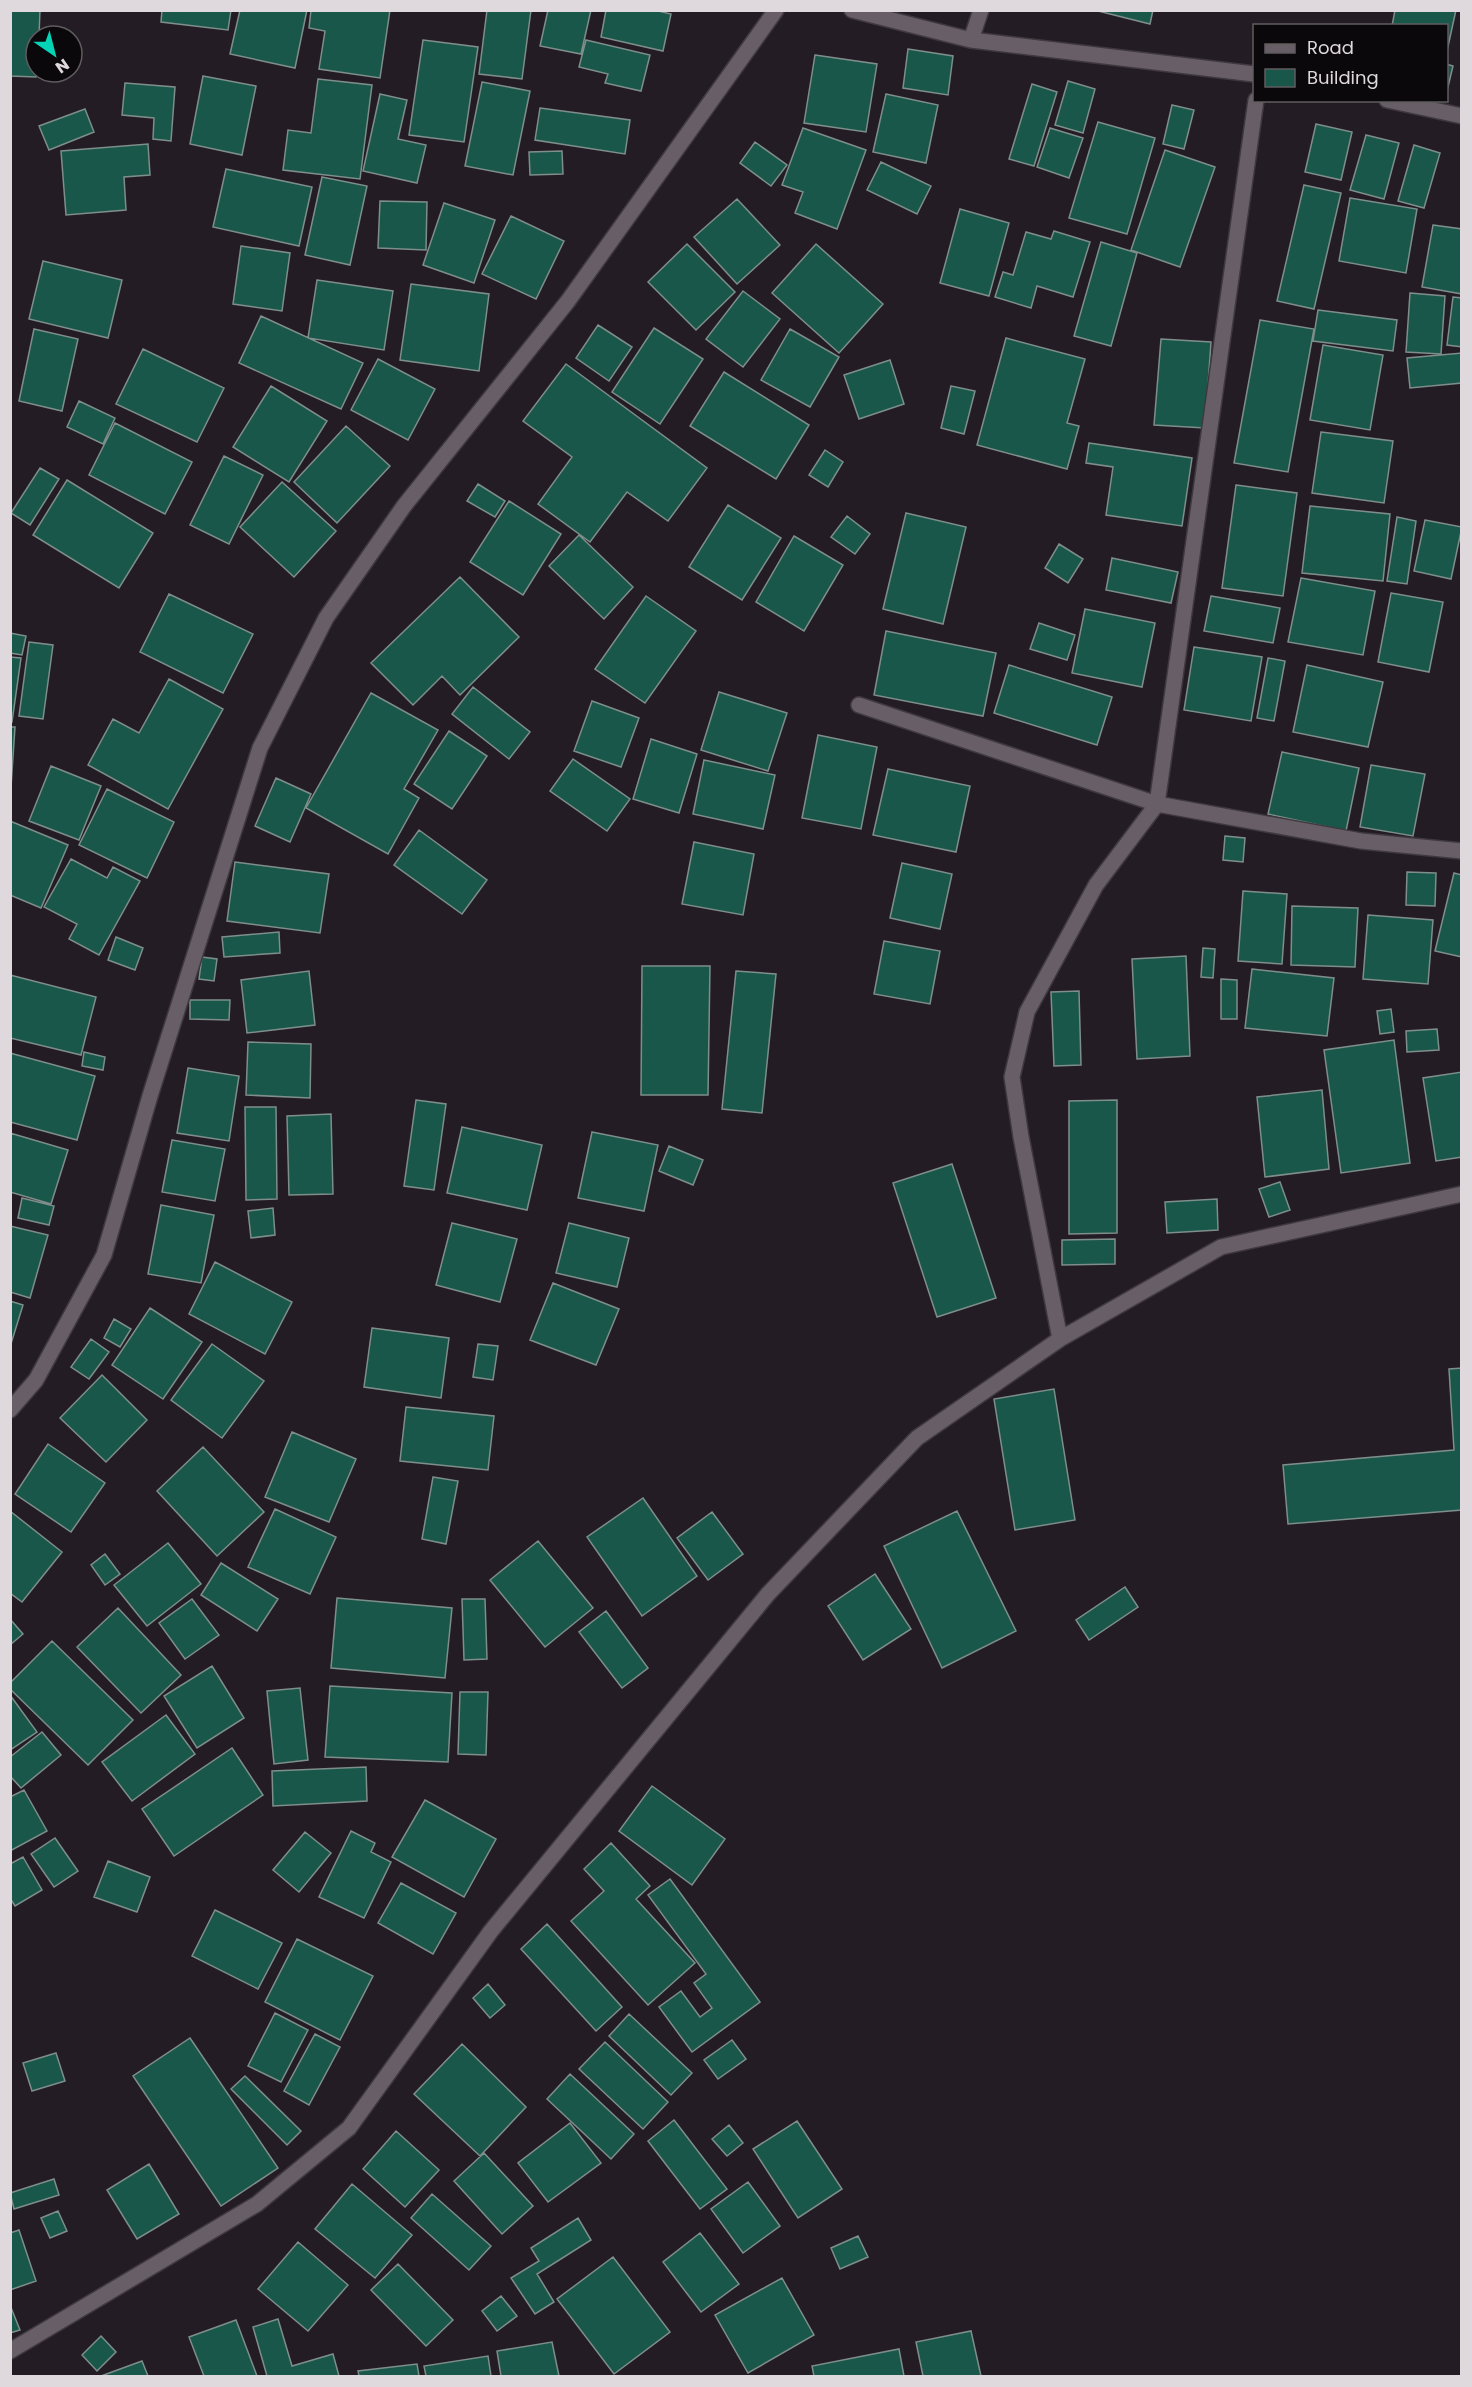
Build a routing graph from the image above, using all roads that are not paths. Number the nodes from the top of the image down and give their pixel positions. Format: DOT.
graph roads {
  1 [pos="776,10"];
  2 [pos="852,10"];
  3 [pos="981,10"];
  4 [pos="971,40"];
  5 [pos="1253,74"];
  6 [pos="1256,102"];
  7 [pos="1396,102"];
  8 [pos="1461,116"];
  9 [pos="859,705"];
  10 [pos="1157,804"];
  11 [pos="1461,851"];
  12 [pos="1461,1194"];
  13 [pos="1060,1339"];
  14 [pos="10,1410"];
  15 [pos="10,2351"];
  1 -- 14 [label="street"];
  2 -- 4 [label="street"];
  3 -- 4 [label="street"];
  4 -- 5 [label="street"];
  6 -- 10 [label="street"];
  7 -- 8 [label="street"];
  9 -- 10 [label="street"];
  10 -- 11 [label="street"];
  10 -- 13 [label="street"];
  12 -- 13 [label="street"];
  13 -- 15 [label="street"];
}
